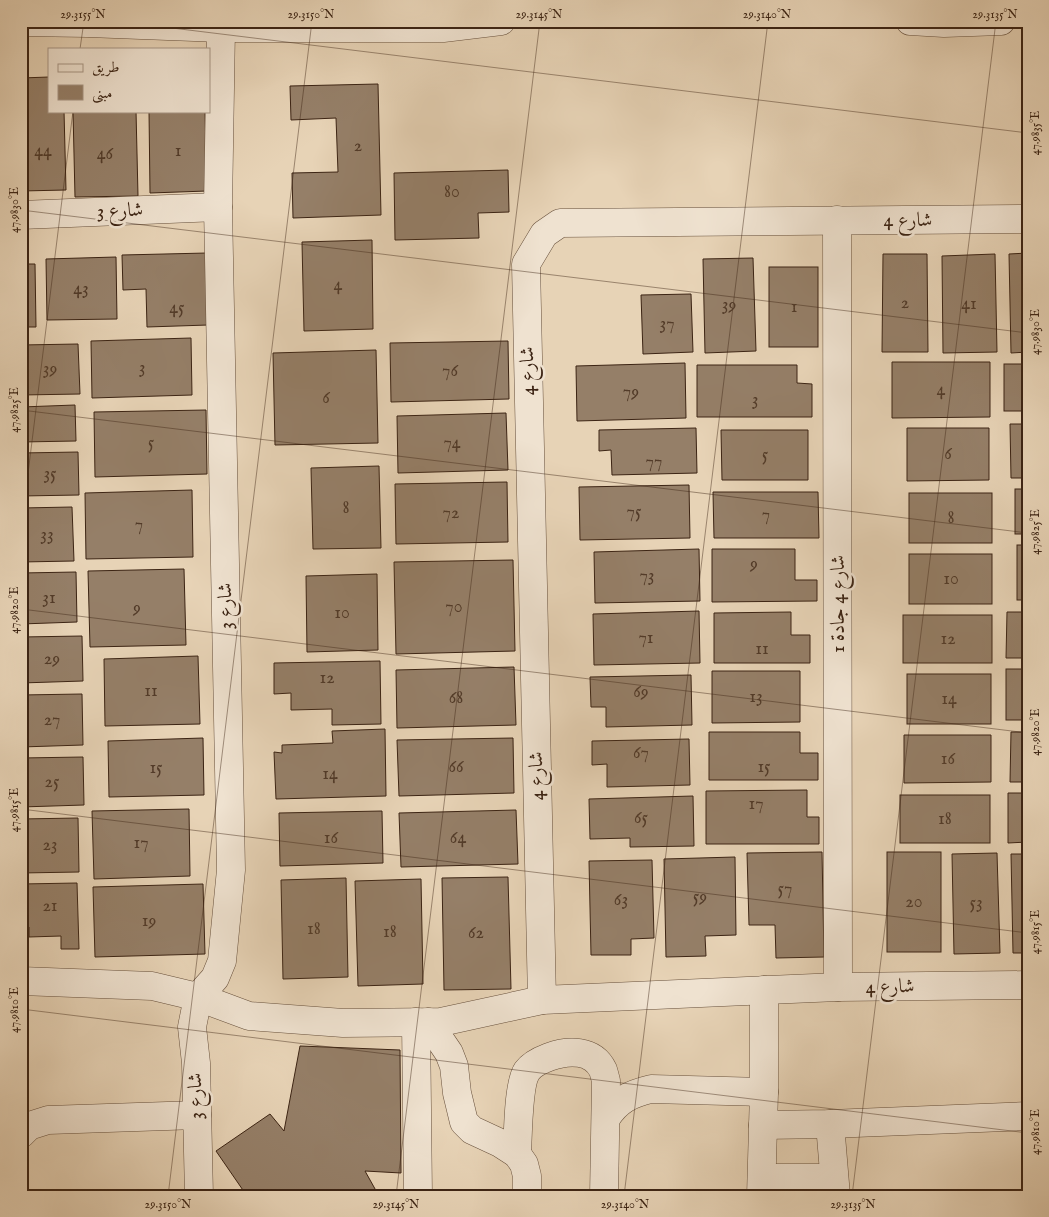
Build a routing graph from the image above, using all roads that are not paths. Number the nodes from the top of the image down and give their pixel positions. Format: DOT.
graph roads {
  1 [pos="501,21"];
  2 [pos="910,21"];
  3 [pos="1001,21"];
  4 [pos="21,22"];
  5 [pos="87,22"];
  6 [pos="221,28"];
  7 [pos="218,208"];
  8 [pos="21,215"];
  9 [pos="1028,219"];
  10 [pos="837,220"];
  11 [pos="21,981"];
  12 [pos="1028,985"];
  13 [pos="838,987"];
  14 [pos="764,990"];
  15 [pos="198,997"];
  16 [pos="542,1000"];
  17 [pos="422,1022"];
  18 [pos="764,1092"];
  19 [pos="197,1116"];
  20 [pos="1028,1116"];
  21 [pos="606,1118"];
  22 [pos="830,1124"];
  23 [pos="763,1125"];
  24 [pos="21,1134"];
  25 [pos="517,1154"];
  26 [pos="762,1187"];
  27 [pos="835,1187"];
  28 [pos="199,1196"];
  29 [pos="418,1196"];
  30 [pos="527,1196"];
  31 [pos="604,1196"];
  1 -- 6 [label="street"];
  2 -- 3 [label="street"];
  4 -- 5 [label="street"];
  5 -- 6 [label="street"];
  6 -- 7 [label="street, شارع 3"];
  7 -- 8 [label="street, شارع 3"];
  7 -- 15 [label="street, شارع 3"];
  9 -- 10 [label="street, شارع 4"];
  10 -- 13 [label="street, شارع 4 جادة 1"];
  10 -- 16 [label="street, شارع 4"];
  11 -- 15 [label="street"];
  12 -- 13 [label="street, شارع 4"];
  13 -- 14 [label="street, شارع 4"];
  14 -- 16 [label="street, شارع 4"];
  14 -- 18 [label="street"];
  15 -- 17 [label="street, شارع 4"];
  15 -- 19 [label="street, شارع 3"];
  16 -- 17 [label="street, شارع 4"];
  17 -- 25 [label="street"];
  17 -- 29 [label="street"];
  18 -- 21 [label="street"];
  18 -- 23 [label="street"];
  19 -- 24 [label="street"];
  19 -- 28 [label="street, شارع 3"];
  20 -- 22 [label="street"];
  21 -- 25 [label="street"];
  21 -- 31 [label="street"];
  22 -- 23 [label="street"];
  22 -- 27 [label="street"];
  23 -- 26 [label="street"];
  25 -- 30 [label="street"];
  26 -- 27 [label="street"];
}
